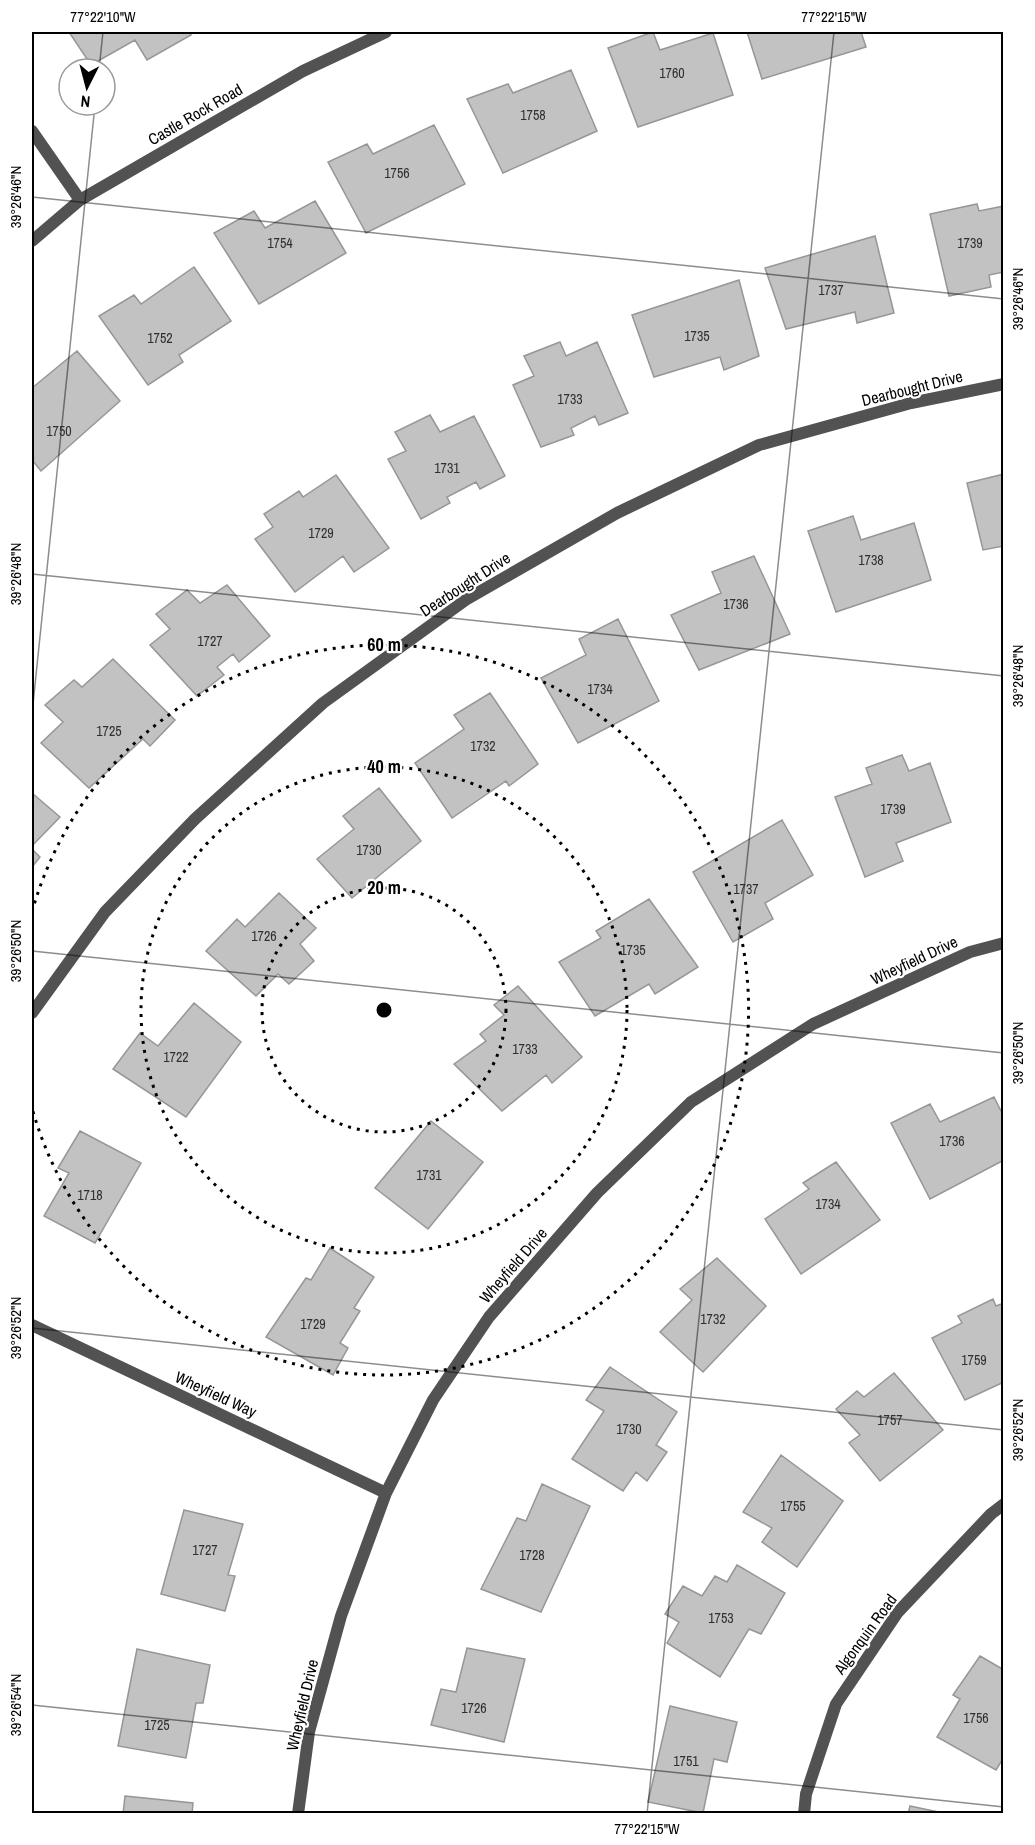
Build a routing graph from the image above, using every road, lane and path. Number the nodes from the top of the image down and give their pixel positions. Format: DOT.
graph roads {
  1 [pos="386,32"];
  2 [pos="32,131"];
  3 [pos="80,200"];
  4 [pos="32,242"];
  5 [pos="1004,384"];
  6 [pos="1004,943"];
  7 [pos="32,1013"];
  8 [pos="32,1325"];
  9 [pos="386,1493"];
  10 [pos="1004,1504"];
  11 [pos="298,1814"];
  12 [pos="804,1814"];
  1 -- 3 [label="street, Castle Rock Road"];
  2 -- 3 [label="street"];
  3 -- 4 [label="street, Castle Rock Road"];
  5 -- 7 [label="street, Dearbought Drive"];
  6 -- 9 [label="street, Wheyfield Drive"];
  8 -- 9 [label="street, Wheyfield Way"];
  9 -- 11 [label="street, Wheyfield Drive"];
  10 -- 12 [label="street, Algonquin Road"];
}
